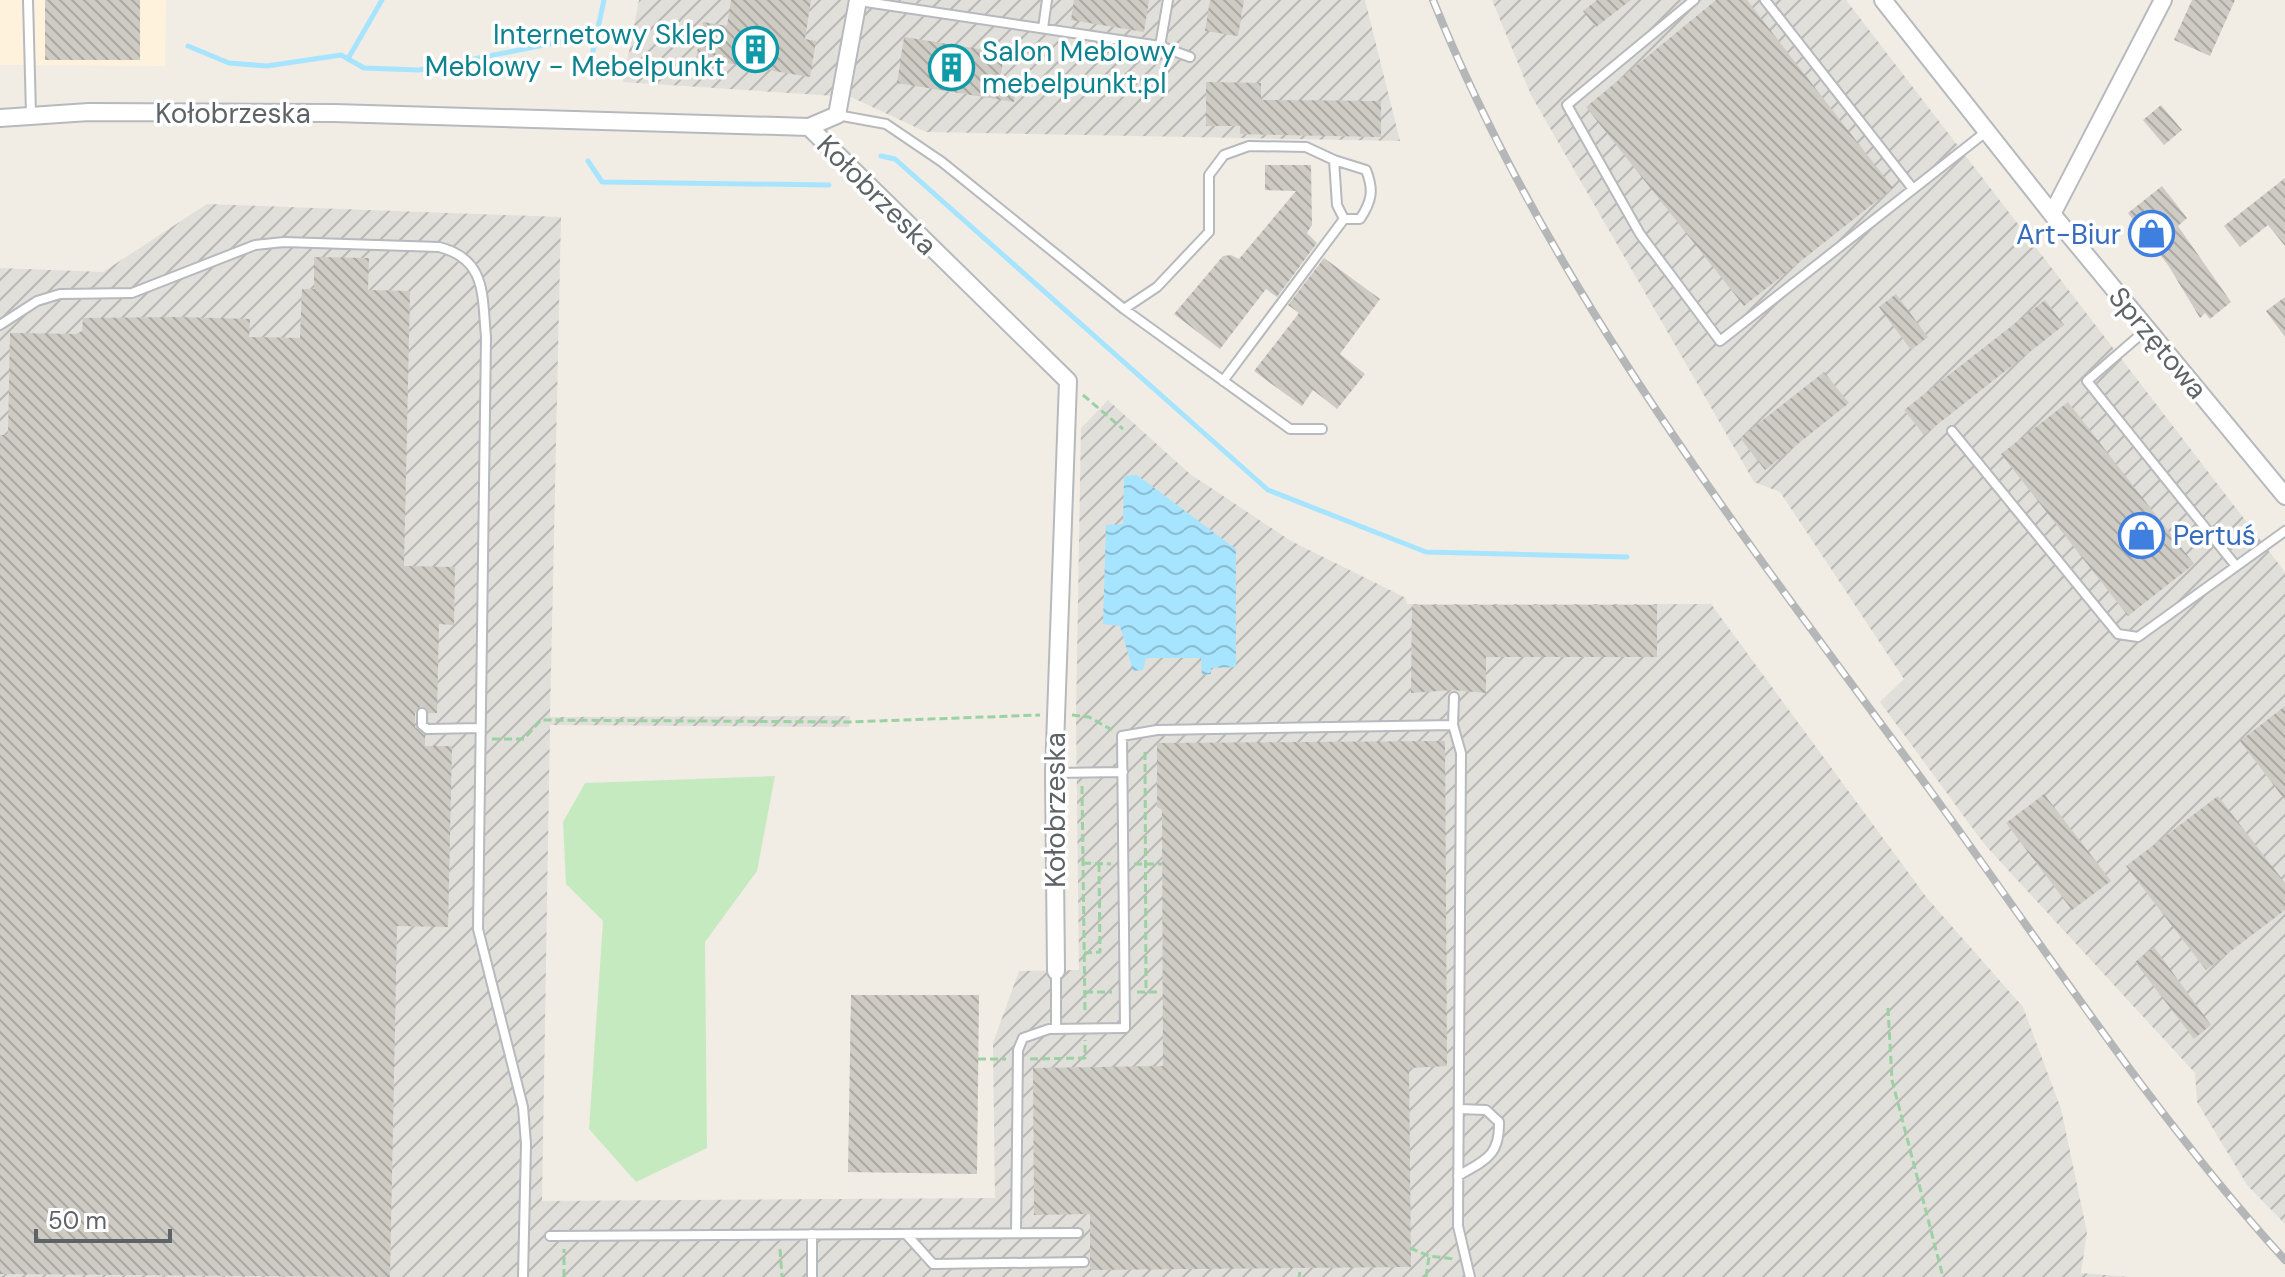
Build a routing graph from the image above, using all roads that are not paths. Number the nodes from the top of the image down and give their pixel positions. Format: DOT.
graph roads {
  1 [pos="28,0"];
  2 [pos="858,0"];
  3 [pos="1047,0"];
  4 [pos="1168,0"];
  5 [pos="1694,0"];
  6 [pos="1765,0"];
  7 [pos="1883,0"];
  8 [pos="2163,0"];
  9 [pos="1043,28"];
  10 [pos="1160,46"];
  11 [pos="1190,57"];
  12 [pos="31,114"];
  13 [pos="837,115"];
  14 [pos="0,118"];
  15 [pos="809,127"];
  16 [pos="1987,131"];
  17 [pos="1334,160"];
  18 [pos="1913,189"];
  19 [pos="2052,214"];
  20 [pos="1344,219"];
  21 [pos="1124,309"];
  22 [pos="0,325"];
  23 [pos="2147,329"];
  24 [pos="1223,381"];
  25 [pos="1322,429"];
  26 [pos="1952,431"];
  27 [pos="2285,496"];
  28 [pos="2285,531"];
  29 [pos="2236,566"];
  30 [pos="1454,697"];
  31 [pos="422,713"];
  32 [pos="1453,725"];
  33 [pos="480,728"];
  34 [pos="1123,772"];
  35 [pos="1054,773"];
  36 [pos="1056,971"];
  37 [pos="1056,1029"];
  38 [pos="1459,1109"];
  39 [pos="1458,1176"];
  40 [pos="1016,1233"];
  41 [pos="1078,1233"];
  42 [pos="812,1234"];
  43 [pos="906,1234"];
  44 [pos="550,1236"];
  45 [pos="1084,1262"];
  46 [pos="523,1277"];
  47 [pos="812,1277"];
  48 [pos="1470,1277"];
  1 -- 12 [label="lane"];
  2 -- 9 [label="lane"];
  2 -- 13 [label="street"];
  3 -- 9 [label="lane"];
  4 -- 10 [label="lane"];
  5 -- 18 [label="lane"];
  6 -- 18 [label="lane"];
  7 -- 16 [label="street, Sprzętowa"];
  8 -- 19 [label="street"];
  9 -- 10 [label="lane"];
  10 -- 11 [label="lane"];
  12 -- 14 [label="street, Kołobrzeska"];
  12 -- 15 [label="street, Kołobrzeska"];
  13 -- 15 [label="street"];
  13 -- 21 [label="lane"];
  15 -- 35 [label="street, Kołobrzeska"];
  16 -- 18 [label="lane"];
  16 -- 19 [label="street, Sprzętowa"];
  17 -- 20 [label="lane"];
  17 -- 20 [label="lane"];
  17 -- 21 [label="lane"];
  19 -- 23 [label="street, Sprzętowa"];
  20 -- 24 [label="lane"];
  21 -- 24 [label="lane"];
  22 -- 33 [label="lane"];
  23 -- 27 [label="street, Sprzętowa"];
  23 -- 29 [label="lane"];
  24 -- 25 [label="lane"];
  26 -- 29 [label="lane"];
  28 -- 29 [label="lane"];
  30 -- 32 [label="lane"];
  31 -- 33 [label="lane"];
  32 -- 34 [label="lane"];
  32 -- 38 [label="lane"];
  33 -- 46 [label="lane"];
  34 -- 35 [label="lane"];
  34 -- 37 [label="lane"];
  35 -- 36 [label="street, Kołobrzeska"];
  36 -- 37 [label="lane"];
  37 -- 40 [label="lane"];
  38 -- 39 [label="lane"];
  38 -- 39 [label="lane"];
  39 -- 48 [label="lane"];
  40 -- 41 [label="lane"];
  40 -- 43 [label="lane"];
  42 -- 43 [label="lane"];
  42 -- 44 [label="lane"];
  42 -- 47 [label="lane"];
  43 -- 45 [label="lane"];
}
